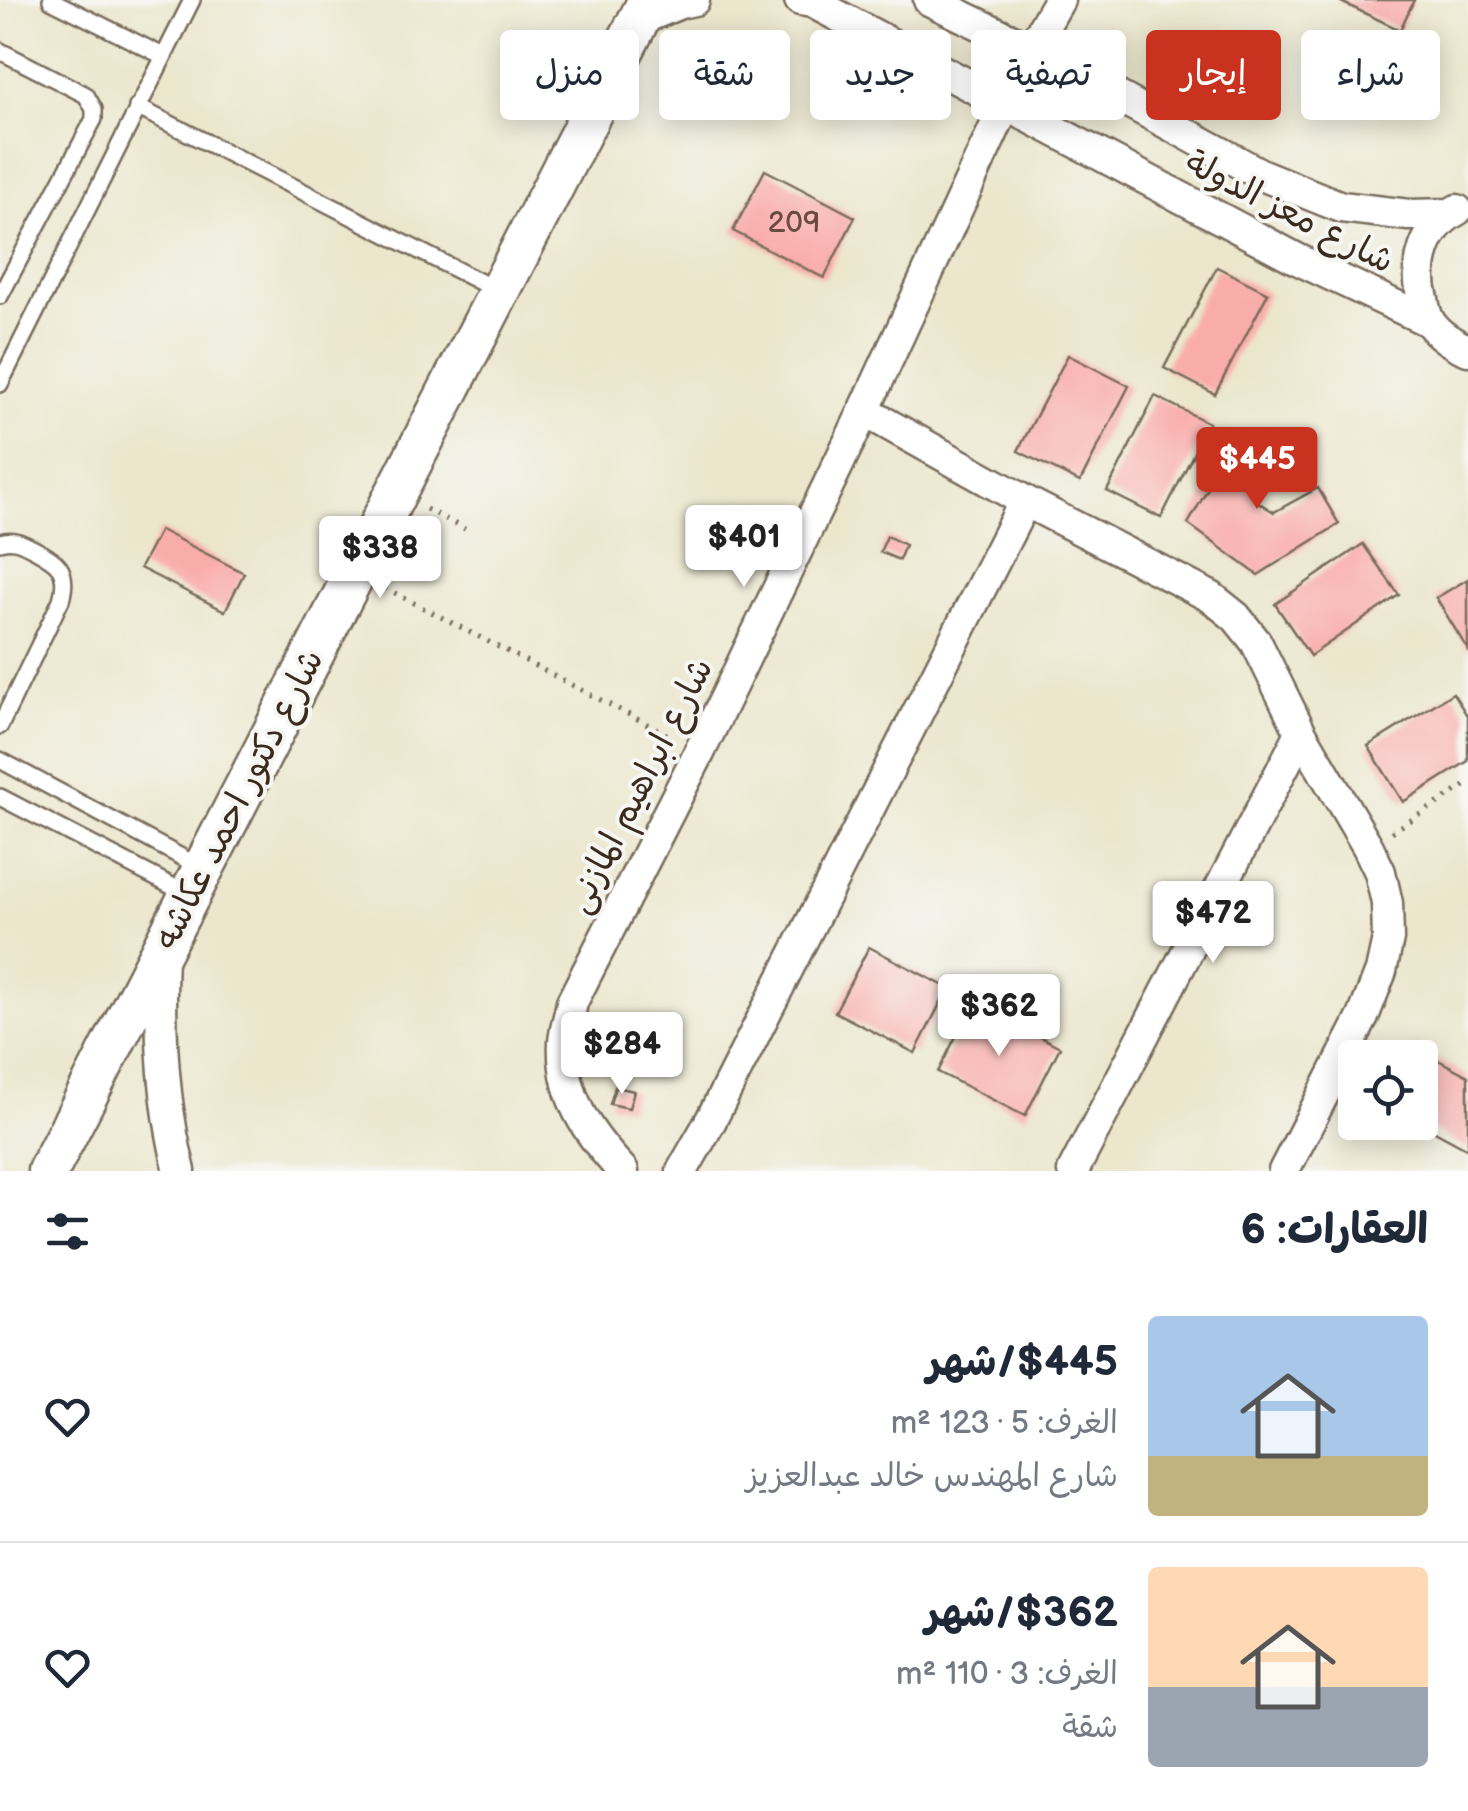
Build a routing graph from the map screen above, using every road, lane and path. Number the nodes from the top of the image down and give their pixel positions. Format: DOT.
graph roads {
  1 [pos="52,0"];
  2 [pos="192,0"];
  3 [pos="694,0"];
  4 [pos="800,0"];
  5 [pos="928,0"];
  6 [pos="1059,0"];
  7 [pos="644,10"];
  8 [pos="991,30"];
  9 [pos="1042,30"];
  10 [pos="0,51"];
  11 [pos="163,56"];
  12 [pos="971,87"];
  13 [pos="1126,101"];
  14 [pos="137,107"];
  15 [pos="999,120"];
  16 [pos="1033,120"];
  17 [pos="1459,209"];
  18 [pos="500,292"];
  19 [pos="0,296"];
  20 [pos="1428,321"];
  21 [pos="1468,350"];
  22 [pos="0,384"];
  23 [pos="864,411"];
  24 [pos="396,494"];
  25 [pos="1025,501"];
  26 [pos="465,529"];
  27 [pos="0,542"];
  28 [pos="355,573"];
  29 [pos="0,726"];
  30 [pos="1301,734"];
  31 [pos="700,751"];
  32 [pos="0,760"];
  33 [pos="1468,784"];
  34 [pos="0,797"];
  35 [pos="1368,847"];
  36 [pos="195,881"];
  37 [pos="163,943"];
  38 [pos="48,1171"];
  39 [pos="180,1171"];
  40 [pos="623,1171"];
  41 [pos="682,1171"];
  42 [pos="1073,1171"];
  43 [pos="1284,1171"];
  1 -- 11 [label="lane"];
  2 -- 11 [label="lane"];
  3 -- 7 [label="street"];
  4 -- 12 [label="street, شارع معز الدولة"];
  5 -- 8 [label="street, شارع معز الدولة"];
  6 -- 9 [label="street, شارع ابراهيم المازنى"];
  7 -- 18 [label="street, شارع دكتور احمد عكاشه"];
  10 -- 19 [label="lane"];
  11 -- 14 [label="lane"];
  13 -- 17 [label="street, شارع معز الدولة"];
  14 -- 18 [label="lane"];
  14 -- 22 [label="lane"];
  15 -- 23 [label="street, شارع ابراهيم المازنى"];
  16 -- 20 [label="street, شارع معز الدولة"];
  17 -- 20 [label="street"];
  18 -- 24 [label="street, شارع دكتور احمد عكاشه"];
  20 -- 21 [label="street, شارع معز الدولة"];
  23 -- 25 [label="street"];
  23 -- 31 [label="street, شارع ابراهيم المازنى"];
  24 -- 26 [label="path"];
  24 -- 28 [label="street, شارع دكتور احمد عكاشه"];
  25 -- 30 [label="street"];
  25 -- 41 [label="street"];
  27 -- 29 [label="lane"];
  28 -- 31 [label="path"];
  28 -- 36 [label="street, شارع دكتور احمد عكاشه"];
  30 -- 35 [label="street"];
  30 -- 42 [label="street"];
  31 -- 40 [label="street, شارع ابراهيم المازنى"];
  32 -- 36 [label="lane"];
  33 -- 35 [label="path"];
  34 -- 36 [label="lane"];
  35 -- 43 [label="street"];
  36 -- 37 [label="street, شارع دكتور احمد عكاشه"];
  37 -- 38 [label="street, شارع دكتور احمد عكاشه"];
  37 -- 39 [label="street"];
}
